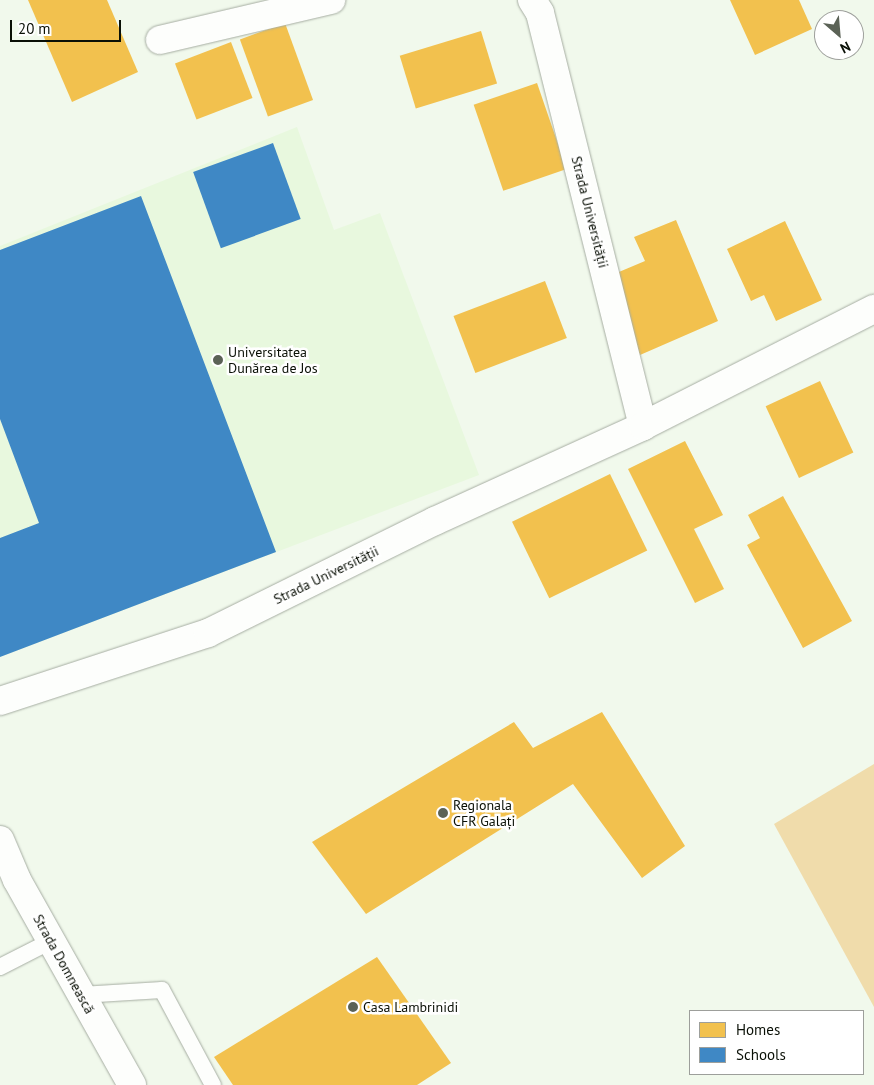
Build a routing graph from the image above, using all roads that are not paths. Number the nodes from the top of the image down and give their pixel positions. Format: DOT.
graph roads {
  1 [pos="331,0"];
  2 [pos="532,0"];
  3 [pos="160,40"];
  4 [pos="874,309"];
  5 [pos="643,426"];
  6 [pos="0,701"];
  7 [pos="0,840"];
  8 [pos="51,941"];
  9 [pos="0,967"];
  10 [pos="81,995"];
  11 [pos="132,1085"];
  12 [pos="213,1085"];
  1 -- 3 [label="street"];
  2 -- 5 [label="street, Strada Universității"];
  4 -- 5 [label="street, Strada Universității"];
  5 -- 6 [label="street, Strada Universității"];
  7 -- 8 [label="street, Strada Domnească"];
  8 -- 9 [label="lane"];
  8 -- 10 [label="street, Strada Domnească"];
  10 -- 11 [label="street, Strada Domnească"];
  10 -- 12 [label="lane"];
}
